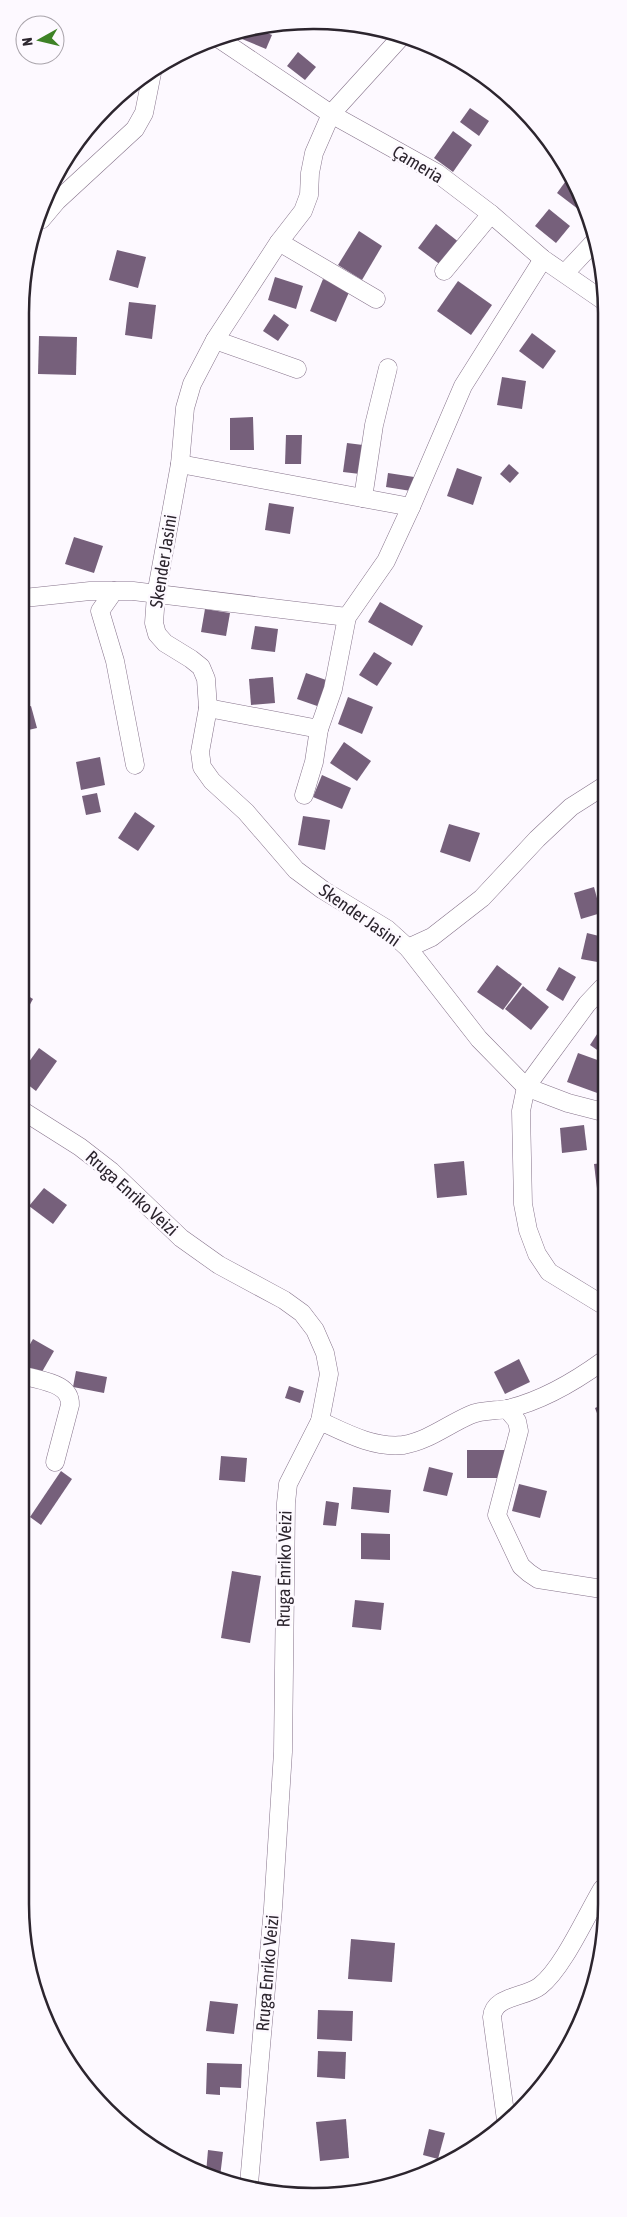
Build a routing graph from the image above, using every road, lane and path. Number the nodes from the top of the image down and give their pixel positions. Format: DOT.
graph roads {
  1 [pos="396,41"];
  2 [pos="225,43"];
  3 [pos="151,80"];
  4 [pos="331,114"];
  5 [pos="47,212"];
  6 [pos="491,214"];
  7 [pos="279,242"];
  8 [pos="590,247"];
  9 [pos="543,259"];
  10 [pos="444,271"];
  11 [pos="565,273"];
  12 [pos="598,297"];
  13 [pos="376,299"];
  14 [pos="215,340"];
  15 [pos="388,368"];
  16 [pos="297,369"];
  17 [pos="180,464"];
  18 [pos="363,498"];
  19 [pos="411,507"];
  20 [pos="90,591"];
  21 [pos="114,591"];
  22 [pos="156,595"];
  23 [pos="29,597"];
  24 [pos="100,611"];
  25 [pos="347,617"];
  26 [pos="208,708"];
  27 [pos="319,729"];
  28 [pos="135,765"];
  29 [pos="598,790"];
  30 [pos="304,795"];
  31 [pos="408,948"];
  32 [pos="598,993"];
  33 [pos="526,1087"];
  34 [pos="598,1111"];
  35 [pos="29,1115"];
  36 [pos="598,1302"];
  37 [pos="598,1363"];
  38 [pos="29,1378"];
  39 [pos="507,1409"];
  40 [pos="320,1421"];
  41 [pos="55,1462"];
  42 [pos="598,1588"];
  43 [pos="598,1896"];
  44 [pos="505,2114"];
  45 [pos="249,2181"];
  1 -- 4 [label="street, Skender Jasini"];
  2 -- 4 [label="street, Çameria"];
  3 -- 5 [label="street"];
  4 -- 6 [label="street, Çameria"];
  4 -- 7 [label="street, Skender Jasini"];
  6 -- 9 [label="street, Çameria"];
  6 -- 10 [label="street"];
  7 -- 13 [label="street"];
  7 -- 14 [label="street, Skender Jasini"];
  8 -- 11 [label="street"];
  9 -- 11 [label="street, Çameria"];
  9 -- 19 [label="street"];
  11 -- 12 [label="street, Çameria"];
  14 -- 16 [label="street"];
  14 -- 17 [label="street, Skender Jasini"];
  15 -- 18 [label="street"];
  17 -- 18 [label="street"];
  17 -- 22 [label="street, Skender Jasini"];
  18 -- 19 [label="street"];
  19 -- 25 [label="street"];
  20 -- 21 [label="street"];
  20 -- 23 [label="street"];
  20 -- 24 [label="street"];
  21 -- 22 [label="street"];
  21 -- 24 [label="street"];
  22 -- 25 [label="street"];
  22 -- 26 [label="street, Skender Jasini"];
  24 -- 28 [label="street"];
  25 -- 27 [label="street"];
  26 -- 27 [label="street"];
  26 -- 31 [label="street, Skender Jasini"];
  27 -- 30 [label="street"];
  29 -- 31 [label="street"];
  31 -- 33 [label="street, Skender Jasini"];
  32 -- 33 [label="street"];
  33 -- 34 [label="street, Skender Jasini"];
  33 -- 36 [label="street"];
  35 -- 40 [label="street, Rruga Enriko Veizi"];
  37 -- 39 [label="street"];
  38 -- 41 [label="street"];
  39 -- 40 [label="street"];
  39 -- 42 [label="street"];
  40 -- 45 [label="street, Rruga Enriko Veizi"];
  43 -- 44 [label="street"];
}
